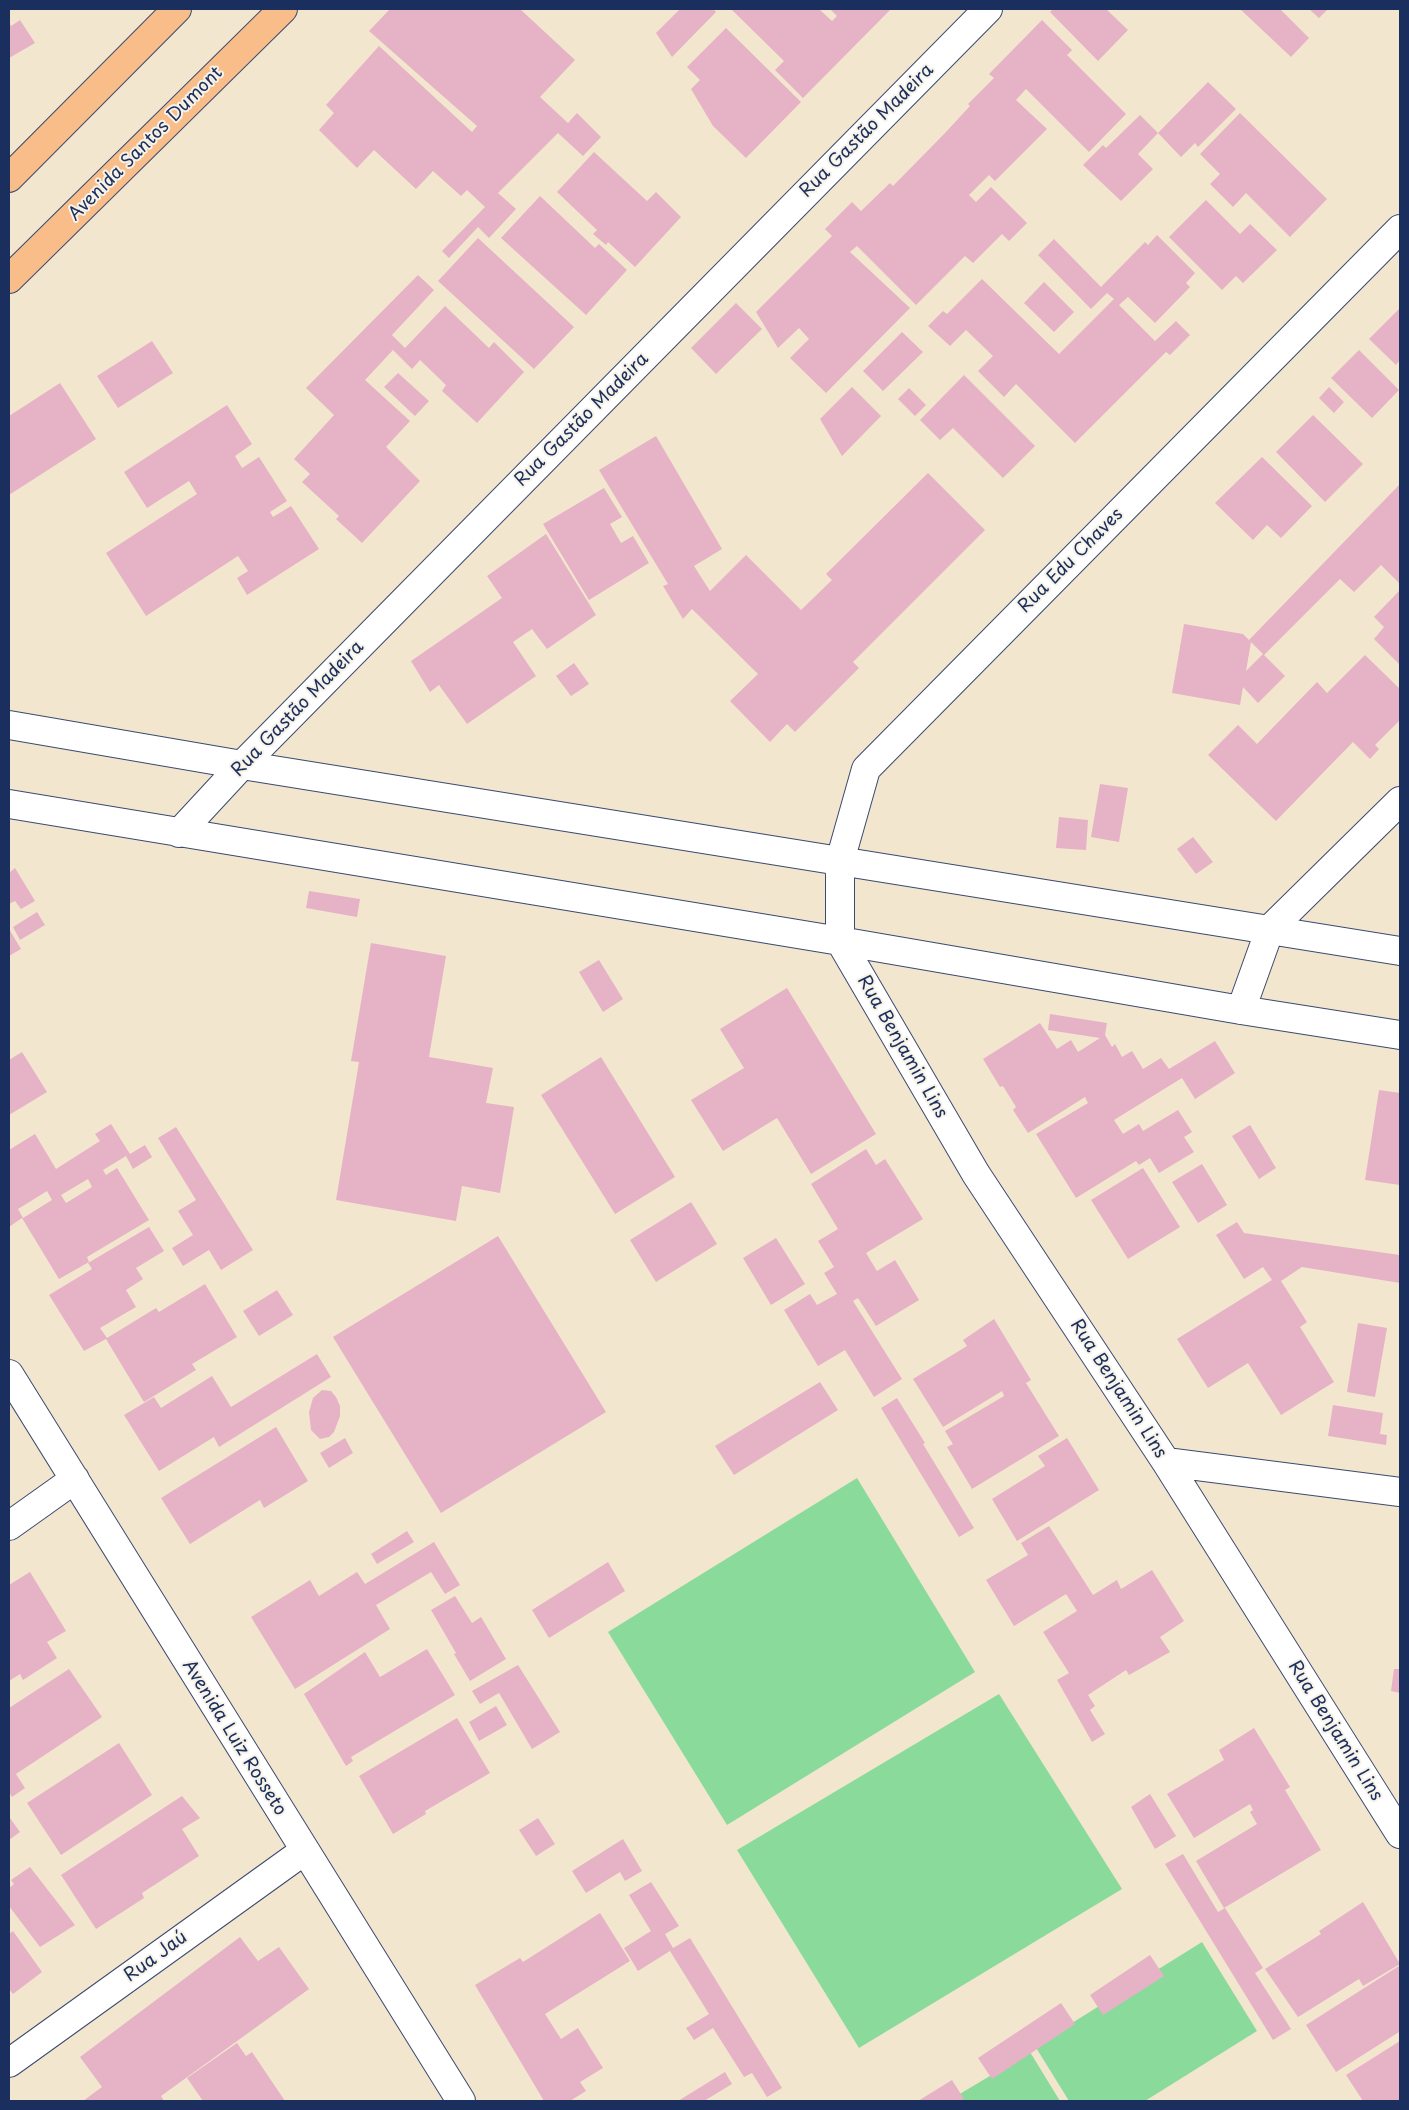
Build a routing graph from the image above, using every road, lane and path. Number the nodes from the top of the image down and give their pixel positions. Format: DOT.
graph roads {
  1 [pos="177,9"];
  2 [pos="283,9"];
  3 [pos="988,9"];
  4 [pos="9,178"];
  5 [pos="1400,229"];
  6 [pos="9,279"];
  7 [pos="9,725"];
  8 [pos="242,765"];
  9 [pos="1400,801"];
  10 [pos="9,804"];
  11 [pos="179,833"];
  12 [pos="840,861"];
  13 [pos="1270,929"];
  14 [pos="840,941"];
  15 [pos="1400,951"];
  16 [pos="1241,1010"];
  17 [pos="1400,1035"];
  18 [pos="9,1374"];
  19 [pos="1166,1462"];
  20 [pos="74,1479"];
  21 [pos="1400,1492"];
  22 [pos="9,1526"];
  23 [pos="1400,1834"];
  24 [pos="304,1851"];
  25 [pos="9,2063"];
  26 [pos="460,2101"];
  1 -- 4 [label="main road"];
  2 -- 6 [label="main road, Avenida Santos Dumont"];
  3 -- 8 [label="street, Rua Gastão Madeira"];
  5 -- 12 [label="street, Rua Edu Chaves"];
  7 -- 8 [label="street"];
  8 -- 11 [label="street, Rua Gastão Madeira"];
  8 -- 12 [label="street"];
  9 -- 13 [label="street"];
  10 -- 11 [label="street"];
  11 -- 14 [label="street"];
  12 -- 13 [label="street"];
  12 -- 14 [label="street, Rua Edu Chaves"];
  13 -- 15 [label="street"];
  13 -- 16 [label="street"];
  14 -- 16 [label="street"];
  14 -- 19 [label="street, Rua Benjamin Lins"];
  16 -- 17 [label="street"];
  18 -- 20 [label="street, Avenida Luiz Rosseto"];
  19 -- 21 [label="street"];
  19 -- 23 [label="street, Rua Benjamin Lins"];
  20 -- 22 [label="street"];
  20 -- 24 [label="street, Avenida Luiz Rosseto"];
  24 -- 25 [label="street, Rua Jaú"];
  24 -- 26 [label="street, Avenida Luiz Rosseto"];
}
